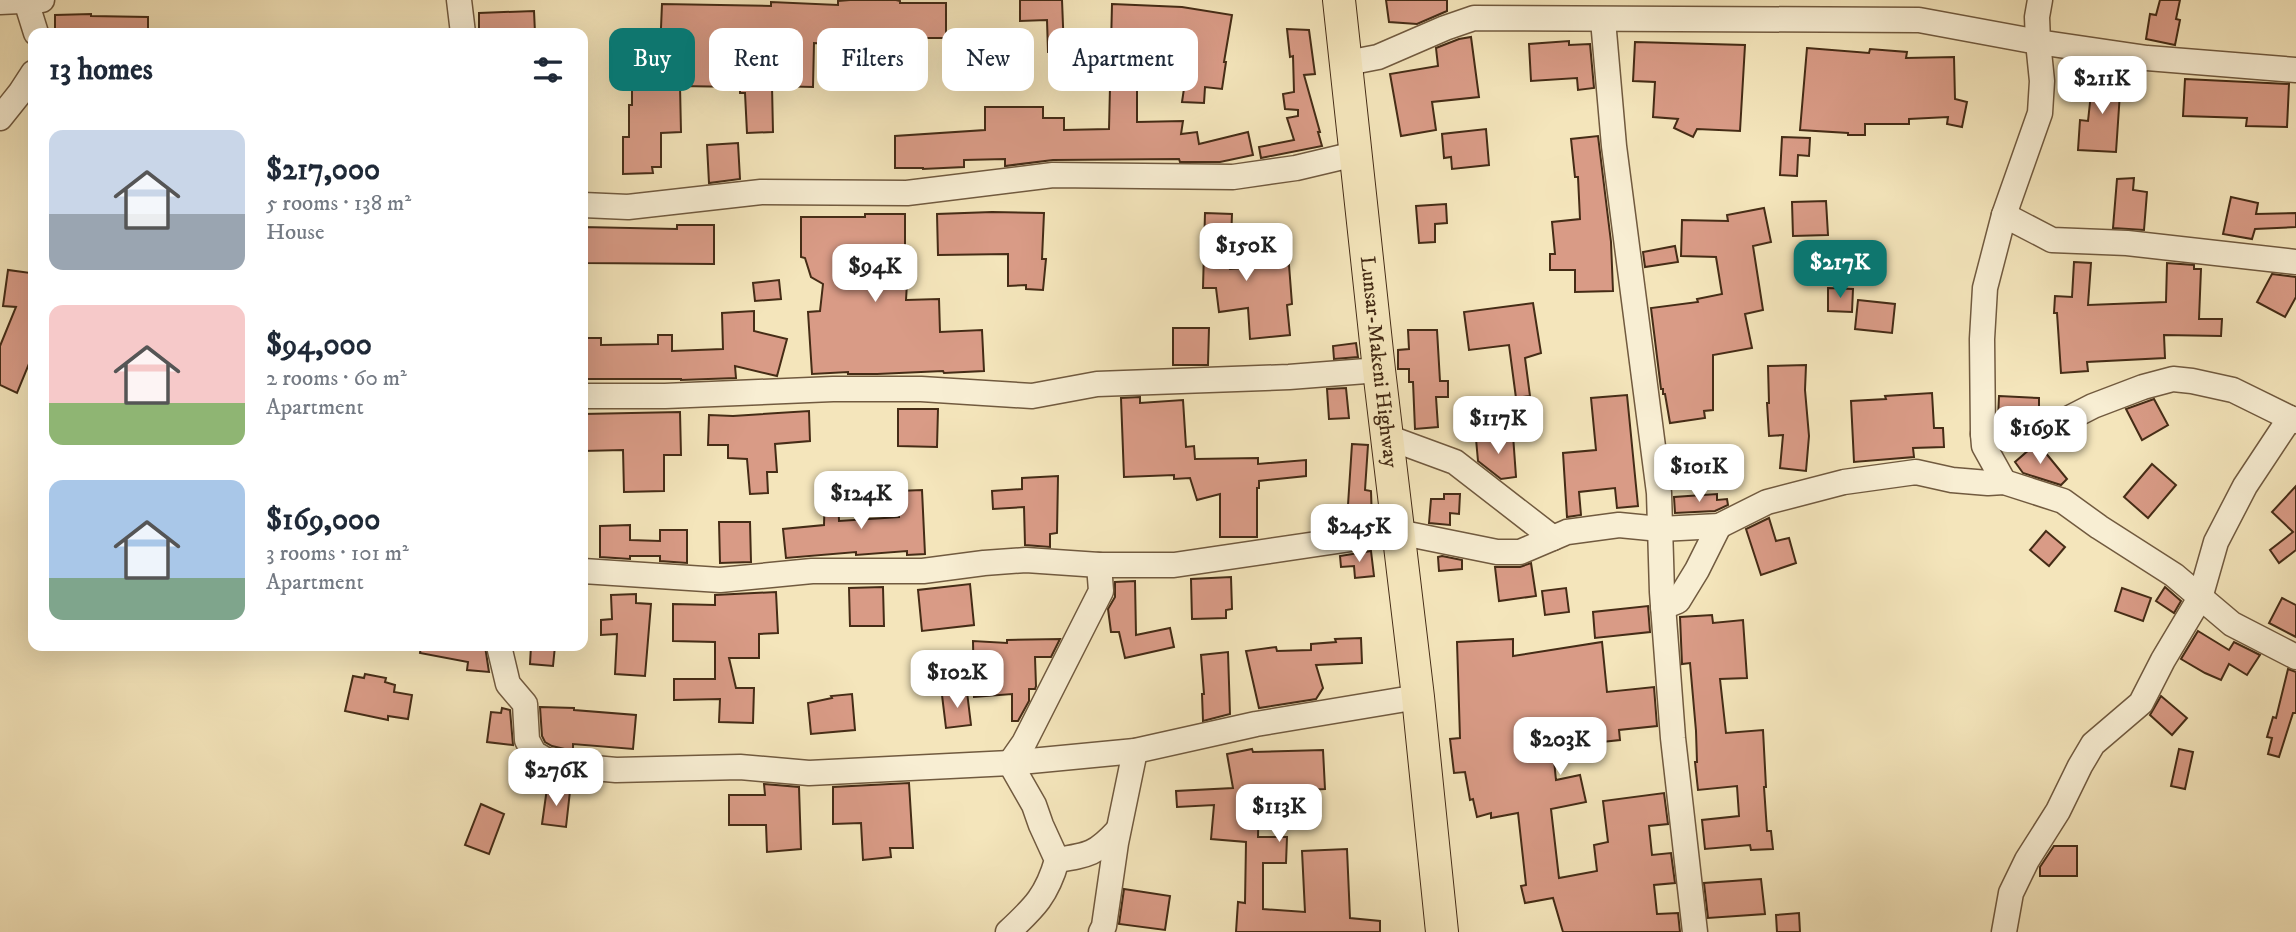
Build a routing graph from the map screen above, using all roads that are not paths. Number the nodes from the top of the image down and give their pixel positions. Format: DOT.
graph roads {
  1 [pos="43,0"];
  2 [pos="459,0"];
  3 [pos="1339,0"];
  4 [pos="2040,0"];
  5 [pos="26,1"];
  6 [pos="0,2"];
  7 [pos="1603,20"];
  8 [pos="34,28"];
  9 [pos="462,28"];
  10 [pos="2038,42"];
  11 [pos="1348,63"];
  12 [pos="2296,70"];
  13 [pos="28,82"];
  14 [pos="0,118"];
  15 [pos="1355,154"];
  16 [pos="588,205"];
  17 [pos="2004,215"];
  18 [pos="2296,262"];
  19 [pos="1379,370"];
  20 [pos="588,396"];
  21 [pos="2293,420"];
  22 [pos="1983,434"];
  23 [pos="1387,437"];
  24 [pos="2004,482"];
  25 [pos="1719,526"];
  26 [pos="1660,529"];
  27 [pos="1398,532"];
  28 [pos="1553,538"];
  29 [pos="1099,565"];
  30 [pos="588,571"];
  31 [pos="2200,598"];
  32 [pos="1663,607"];
  33 [pos="500,651"];
  34 [pos="2296,657"];
  35 [pos="1418,697"];
  36 [pos="1135,751"];
  37 [pos="1010,763"];
  38 [pos="1118,831"];
  39 [pos="1057,860"];
  40 [pos="1009,932"];
  41 [pos="1101,932"];
  42 [pos="1442,932"];
  43 [pos="1695,932"];
  44 [pos="2004,932"];
  1 -- 5 [label="street"];
  2 -- 9 [label="street"];
  3 -- 11 [label="main road, Lunsar-Makeni Highway"];
  4 -- 10 [label="street"];
  5 -- 6 [label="street"];
  5 -- 8 [label="street"];
  7 -- 10 [label="street"];
  7 -- 11 [label="street"];
  7 -- 26 [label="street"];
  10 -- 12 [label="street"];
  10 -- 17 [label="street"];
  11 -- 15 [label="main road, Lunsar-Makeni Highway"];
  13 -- 14 [label="street"];
  15 -- 16 [label="street"];
  15 -- 19 [label="main road, Lunsar-Makeni Highway"];
  17 -- 18 [label="street"];
  17 -- 22 [label="street"];
  19 -- 20 [label="street"];
  19 -- 23 [label="main road, Lunsar-Makeni Highway"];
  21 -- 22 [label="street"];
  21 -- 31 [label="street"];
  22 -- 24 [label="street"];
  23 -- 27 [label="main road, Lunsar-Makeni Highway"];
  23 -- 28 [label="street"];
  24 -- 25 [label="street"];
  24 -- 31 [label="street"];
  25 -- 26 [label="street"];
  25 -- 32 [label="street"];
  26 -- 28 [label="street"];
  26 -- 32 [label="street"];
  27 -- 28 [label="street"];
  27 -- 29 [label="street"];
  27 -- 35 [label="main road, Lunsar-Makeni Highway"];
  29 -- 30 [label="street"];
  29 -- 37 [label="street"];
  31 -- 34 [label="street"];
  31 -- 44 [label="street"];
  32 -- 43 [label="street"];
  33 -- 37 [label="street"];
  35 -- 36 [label="street"];
  35 -- 42 [label="main road, Lunsar-Makeni Highway"];
  36 -- 37 [label="street"];
  36 -- 38 [label="street"];
  37 -- 39 [label="street"];
  38 -- 39 [label="street"];
  38 -- 41 [label="street"];
  39 -- 40 [label="street"];
}
